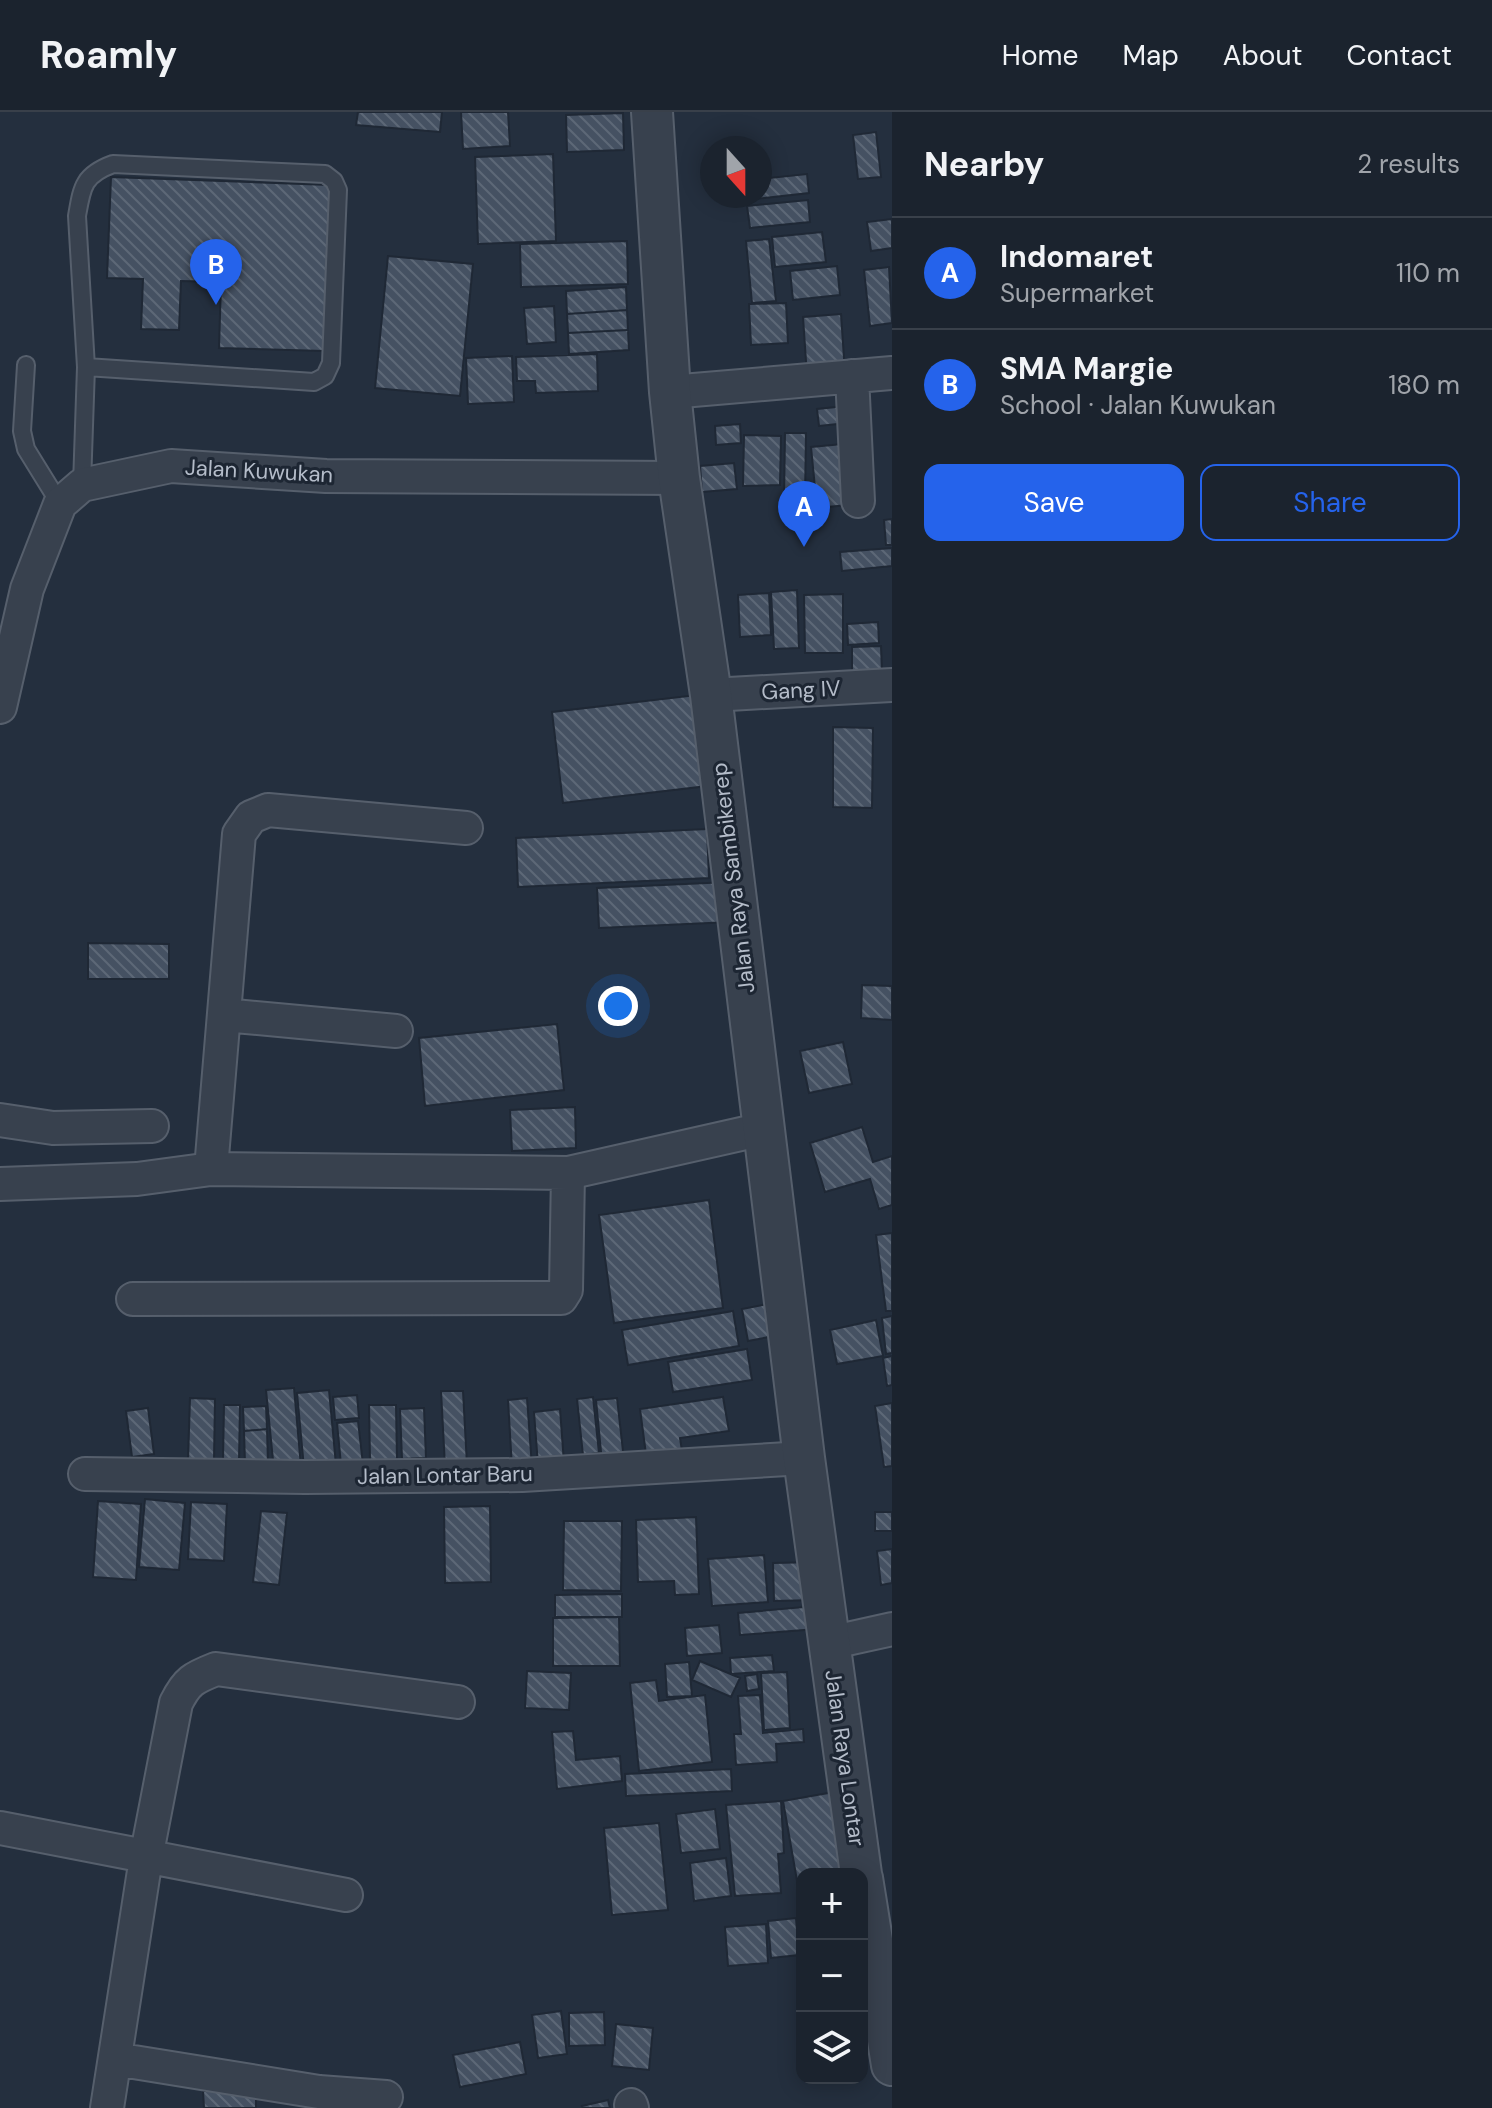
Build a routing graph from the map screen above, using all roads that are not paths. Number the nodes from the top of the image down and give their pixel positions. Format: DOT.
graph roads {
  1 [pos="652,112"];
  2 [pos="26,365"];
  3 [pos="86,367"];
  4 [pos="892,373"];
  5 [pos="852,376"];
  6 [pos="670,392"];
  7 [pos="679,478"];
  8 [pos="71,495"];
  9 [pos="858,501"];
  10 [pos="13,584"];
  11 [pos="892,685"];
  12 [pos="711,695"];
  13 [pos="0,707"];
  14 [pos="466,828"];
  15 [pos="224,1015"];
  16 [pos="396,1031"];
  17 [pos="0,1120"];
  18 [pos="152,1126"];
  19 [pos="763,1129"];
  20 [pos="211,1169"];
  21 [pos="568,1173"];
  22 [pos="0,1184"];
  23 [pos="133,1299"];
  24 [pos="804,1458"];
  25 [pos="85,1474"];
  26 [pos="892,1629"];
  27 [pos="829,1643"];
  28 [pos="458,1702"];
  29 [pos="0,1828"];
  30 [pos="146,1858"];
  31 [pos="861,1868"];
  32 [pos="346,1895"];
  33 [pos="868,1914"];
  34 [pos="115,2059"];
  35 [pos="892,2065"];
  36 [pos="386,2097"];
  37 [pos="107,2108"];
  1 -- 6 [label="street, Jalan Raya Sambikerep"];
  2 -- 8 [label="lane"];
  3 -- 3 [label="lane"];
  3 -- 8 [label="lane"];
  4 -- 5 [label="street"];
  5 -- 6 [label="street"];
  5 -- 9 [label="street"];
  6 -- 7 [label="street, Jalan Raya Sambikerep"];
  7 -- 8 [label="street, Jalan Kuwukan"];
  7 -- 12 [label="street, Jalan Raya Sambikerep"];
  8 -- 10 [label="street"];
  10 -- 13 [label="street"];
  11 -- 12 [label="street, Gang IV"];
  12 -- 19 [label="street, Jalan Raya Sambikerep"];
  14 -- 15 [label="street"];
  15 -- 16 [label="street"];
  15 -- 20 [label="street"];
  17 -- 18 [label="street"];
  19 -- 21 [label="street"];
  19 -- 24 [label="street, Jalan Raya Sambikerep"];
  20 -- 21 [label="street"];
  20 -- 22 [label="street"];
  21 -- 23 [label="street"];
  24 -- 25 [label="street, Jalan Lontar Baru"];
  24 -- 27 [label="street, Jalan Raya Sambikerep"];
  26 -- 27 [label="street"];
  27 -- 31 [label="street, Jalan Raya Lontar"];
  28 -- 30 [label="street"];
  29 -- 30 [label="street"];
  30 -- 32 [label="street"];
  30 -- 34 [label="street"];
  33 -- 35 [label="street, Jalan Raya Lontar"];
  34 -- 36 [label="street"];
  34 -- 37 [label="street"];
}
